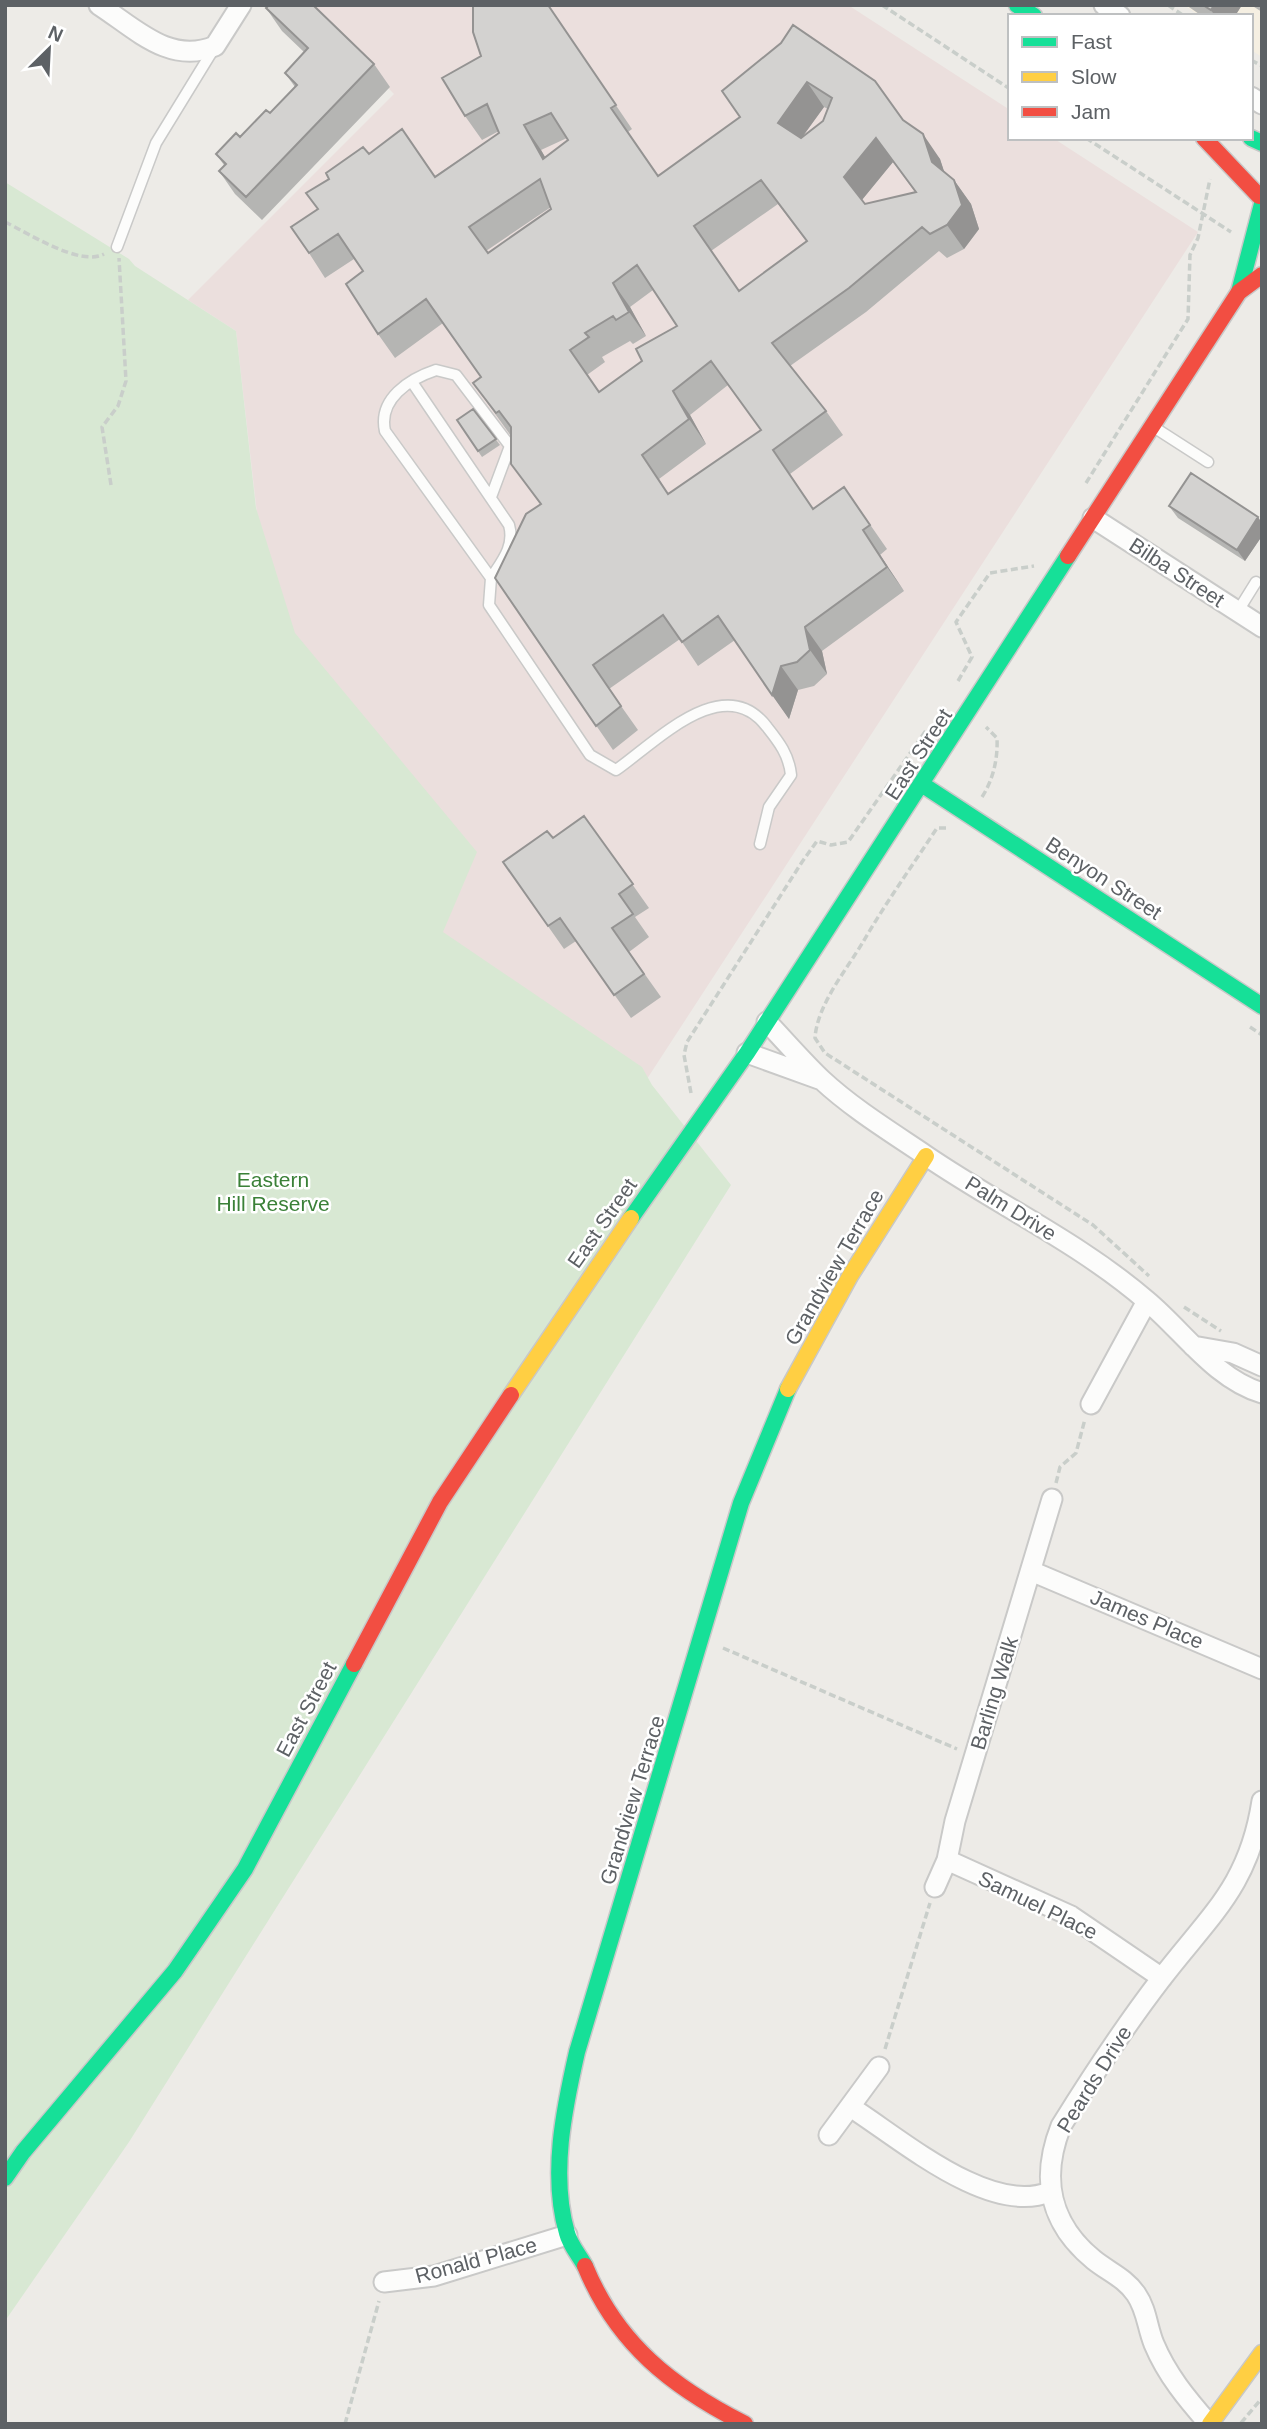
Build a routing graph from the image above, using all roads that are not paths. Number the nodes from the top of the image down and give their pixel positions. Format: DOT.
graph roads {
  1 [pos="99,5"];
  2 [pos="241,5"];
  3 [pos="210,48"];
  4 [pos="1206,140"];
  5 [pos="1262,170"];
  6 [pos="1261,201"];
  7 [pos="117,247"];
  8 [pos="1262,275"];
  9 [pos="1239,292"];
  10 [pos="412,382"];
  11 [pos="1152,426"];
  12 [pos="1208,462"];
  13 [pos="491,497"];
  14 [pos="1093,518"];
  15 [pos="491,578"];
  16 [pos="1256,582"];
  17 [pos="1238,611"];
  18 [pos="1262,626"];
  19 [pos="923,785"];
  20 [pos="760,844"];
  21 [pos="1262,1006"];
  22 [pos="767,1022"];
  23 [pos="747,1054"];
  24 [pos="823,1081"];
  25 [pos="926,1156"];
  26 [pos="1152,1292"];
  27 [pos="1192,1346"];
  28 [pos="1262,1366"];
  29 [pos="1262,1393"];
  30 [pos="1091,1404"];
  31 [pos="1052,1499"];
  32 [pos="1031,1572"];
  33 [pos="1262,1669"];
  34 [pos="1262,1801"];
  35 [pos="947,1860"];
  36 [pos="935,1887"];
  37 [pos="1161,1978"];
  38 [pos="879,2067"];
  39 [pos="852,2108"];
  40 [pos="830,2136"];
  41 [pos="5,2178"];
  42 [pos="1049,2192"];
  43 [pos="567,2235"];
  44 [pos="384,2282"];
  45 [pos="1262,2353"];
  46 [pos="745,2424"];
  47 [pos="1209,2424"];
  1 -- 3 [label="street"];
  2 -- 3 [label="street"];
  3 -- 7 [label="lane"];
  4 -- 6 [label="main road"];
  5 -- 6 [label="main road, East Street"];
  6 -- 9 [label="main road, East Street"];
  8 -- 9 [label="main road, East Street"];
  9 -- 11 [label="main road, East Street"];
  10 -- 13 [label="lane"];
  10 -- 13 [label="lane"];
  10 -- 15 [label="lane"];
  11 -- 12 [label="lane"];
  11 -- 14 [label="main road, East Street"];
  13 -- 15 [label="lane"];
  14 -- 17 [label="street, Bilba Street"];
  14 -- 19 [label="main road, East Street"];
  15 -- 20 [label="lane"];
  16 -- 17 [label="lane"];
  17 -- 18 [label="street, Bilba Street"];
  19 -- 21 [label="main road, Benyon Street"];
  19 -- 22 [label="main road, East Street"];
  22 -- 23 [label="main road, East Street"];
  22 -- 24 [label="street, Palm Drive"];
  23 -- 24 [label="street, Palm Drive"];
  23 -- 41 [label="main road, East Street"];
  24 -- 25 [label="street, Palm Drive"];
  25 -- 26 [label="street, Palm Drive"];
  25 -- 43 [label="main road, Grandview Terrace"];
  26 -- 27 [label="street, Palm Drive"];
  26 -- 30 [label="street"];
  27 -- 28 [label="street"];
  27 -- 29 [label="street, Palm Drive"];
  31 -- 32 [label="street, Barling Walk"];
  32 -- 33 [label="street, James Place"];
  32 -- 35 [label="street, Barling Walk"];
  34 -- 37 [label="street, Peards Drive"];
  35 -- 36 [label="street, Barling Walk"];
  35 -- 37 [label="street, Samuel Place"];
  37 -- 42 [label="street, Peards Drive"];
  38 -- 39 [label="street"];
  39 -- 40 [label="street"];
  39 -- 42 [label="street"];
  42 -- 47 [label="street, Peards Drive"];
  43 -- 44 [label="street, Ronald Place"];
  43 -- 46 [label="main road, Grandview Terrace"];
  45 -- 47 [label="main road"];
}
